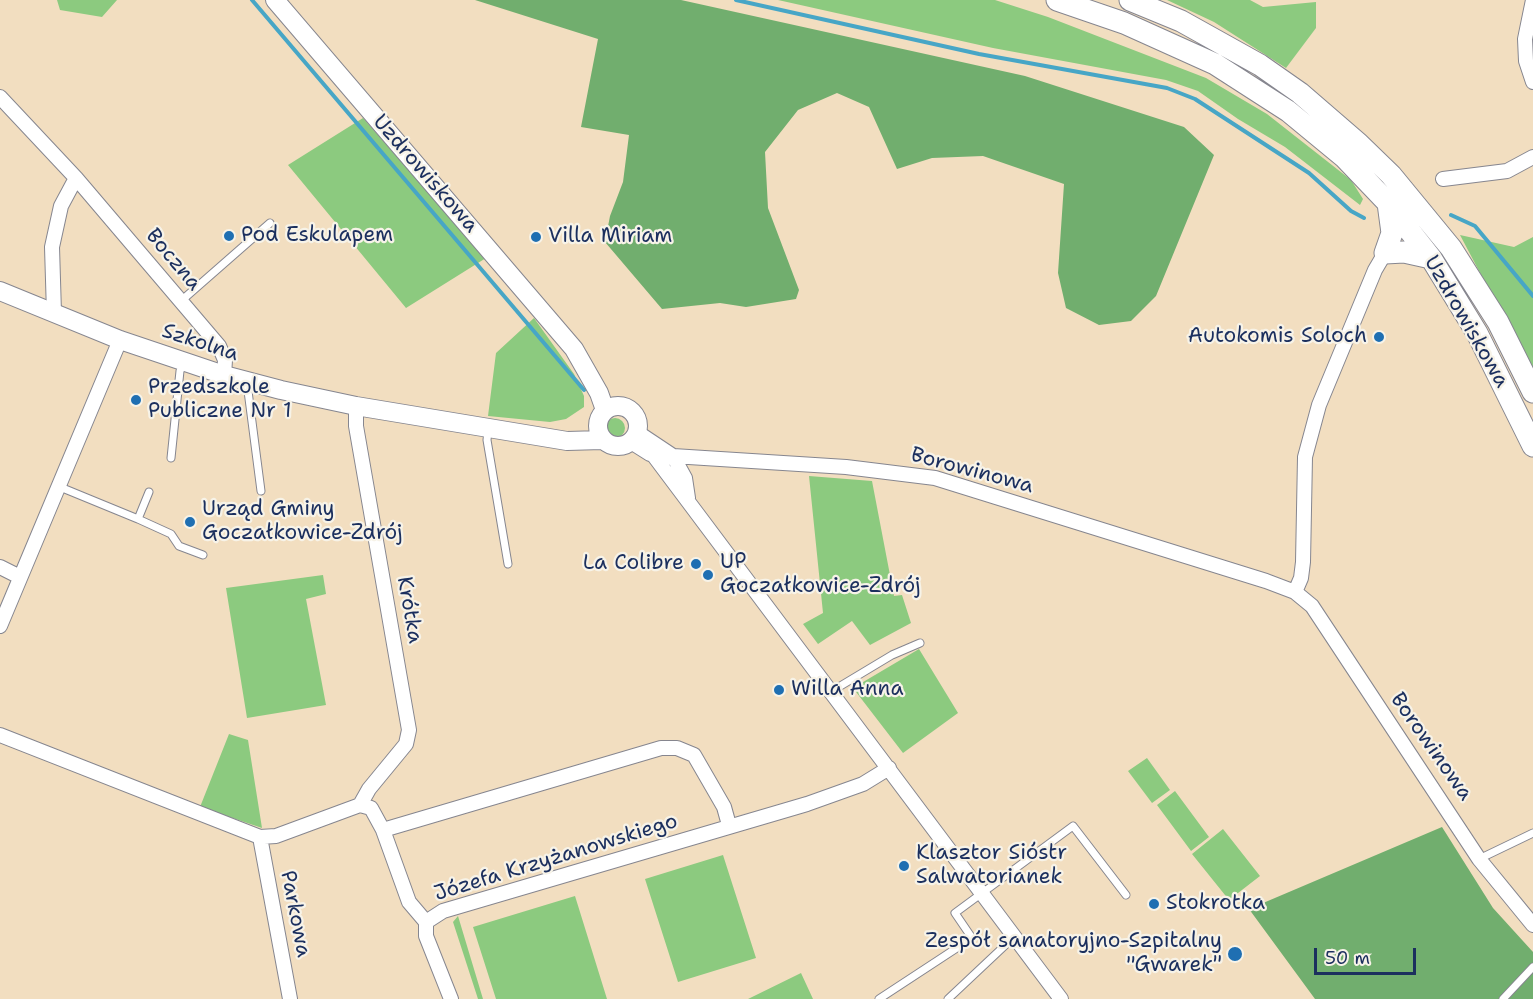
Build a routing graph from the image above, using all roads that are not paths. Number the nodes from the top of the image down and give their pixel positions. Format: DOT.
graph roads {
  1 [pos="275,0"];
  2 [pos="1057,0"];
  3 [pos="1130,0"];
  4 [pos="1533,0"];
  5 [pos="1533,83"];
  6 [pos="0,98"];
  7 [pos="1533,157"];
  8 [pos="76,178"];
  9 [pos="1443,179"];
  10 [pos="1388,202"];
  11 [pos="270,223"];
  12 [pos="1385,254"];
  13 [pos="1431,258"];
  14 [pos="0,291"];
  15 [pos="181,302"];
  16 [pos="54,314"];
  17 [pos="120,340"];
  18 [pos="184,362"];
  19 [pos="224,375"];
  20 [pos="250,382"];
  21 [pos="1533,392"];
  22 [pos="356,406"];
  23 [pos="611,408"];
  24 [pos="488,428"];
  25 [pos="600,434"];
  26 [pos="634,437"];
  27 [pos="1533,446"];
  28 [pos="654,456"];
  29 [pos="674,456"];
  30 [pos="171,458"];
  31 [pos="701,459"];
  32 [pos="685,478"];
  33 [pos="60,487"];
  34 [pos="261,491"];
  35 [pos="149,492"];
  36 [pos="688,498"];
  37 [pos="138,519"];
  38 [pos="203,555"];
  39 [pos="507,564"];
  40 [pos="0,567"];
  41 [pos="20,577"];
  42 [pos="1295,592"];
  43 [pos="0,627"];
  44 [pos="920,643"];
  45 [pos="832,692"];
  46 [pos="0,735"];
  47 [pos="889,768"];
  48 [pos="360,806"];
  49 [pos="729,825"];
  50 [pos="383,830"];
  51 [pos="1533,833"];
  52 [pos="260,837"];
  53 [pos="1479,860"];
  54 [pos="983,894"];
  55 [pos="1126,895"];
  56 [pos="426,922"];
  57 [pos="1533,926"];
  58 [pos="1015,936"];
  59 [pos="1533,966"];
  60 [pos="290,999"];
  61 [pos="452,999"];
  62 [pos="879,999"];
  63 [pos="948,999"];
  64 [pos="1061,999"];
  65 [pos="1503,999"];
  1 -- 23 [label="street, Uzdrowiskowa"];
  2 -- 10 [label="main road, Uzdrowiskowa"];
  3 -- 21 [label="main road, Uzdrowiskowa"];
  4 -- 5 [label="street"];
  6 -- 8 [label="street, Boczna"];
  7 -- 9 [label="street"];
  8 -- 15 [label="street, Boczna"];
  8 -- 16 [label="street"];
  10 -- 12 [label="main road"];
  10 -- 13 [label="main road, Uzdrowiskowa"];
  11 -- 15 [label="lane"];
  12 -- 13 [label="main road"];
  12 -- 42 [label="street"];
  13 -- 27 [label="main road, Uzdrowiskowa"];
  14 -- 16 [label="street, Szkolna"];
  15 -- 19 [label="street, Boczna"];
  16 -- 17 [label="street, Szkolna"];
  17 -- 18 [label="street, Szkolna"];
  17 -- 33 [label="street"];
  18 -- 19 [label="street, Szkolna"];
  18 -- 30 [label="lane"];
  19 -- 20 [label="street, Szkolna"];
  20 -- 22 [label="street, Szkolna"];
  20 -- 34 [label="lane"];
  22 -- 24 [label="street, Szkolna"];
  22 -- 48 [label="street, Krótka"];
  23 -- 25 [label="street"];
  23 -- 26 [label="street"];
  24 -- 25 [label="street, Szkolna"];
  24 -- 39 [label="lane"];
  25 -- 26 [label="street"];
  26 -- 28 [label="street"];
  26 -- 29 [label="street"];
  28 -- 29 [label="street, Borowinowa"];
  28 -- 36 [label="street"];
  29 -- 31 [label="street, Borowinowa"];
  29 -- 32 [label="street"];
  31 -- 32 [label="street"];
  31 -- 42 [label="street, Borowinowa"];
  32 -- 36 [label="street"];
  33 -- 37 [label="lane"];
  33 -- 41 [label="street"];
  35 -- 37 [label="lane"];
  36 -- 45 [label="street"];
  37 -- 38 [label="lane"];
  40 -- 41 [label="street"];
  41 -- 43 [label="street"];
  42 -- 53 [label="street, Borowinowa"];
  44 -- 45 [label="lane"];
  45 -- 47 [label="street"];
  46 -- 52 [label="street"];
  47 -- 49 [label="street, Józefa Krzyżanowskiego"];
  47 -- 54 [label="street"];
  48 -- 50 [label="street, Józefa Krzyżanowskiego"];
  48 -- 52 [label="street"];
  49 -- 50 [label="street"];
  49 -- 56 [label="street, Józefa Krzyżanowskiego"];
  50 -- 56 [label="street, Józefa Krzyżanowskiego"];
  51 -- 53 [label="lane"];
  52 -- 60 [label="street, Parkowa"];
  53 -- 57 [label="street, Borowinowa"];
  54 -- 55 [label="lane"];
  54 -- 58 [label="street"];
  54 -- 62 [label="lane"];
  56 -- 61 [label="street"];
  58 -- 63 [label="lane"];
  58 -- 64 [label="street"];
  59 -- 65 [label="lane"];
}
